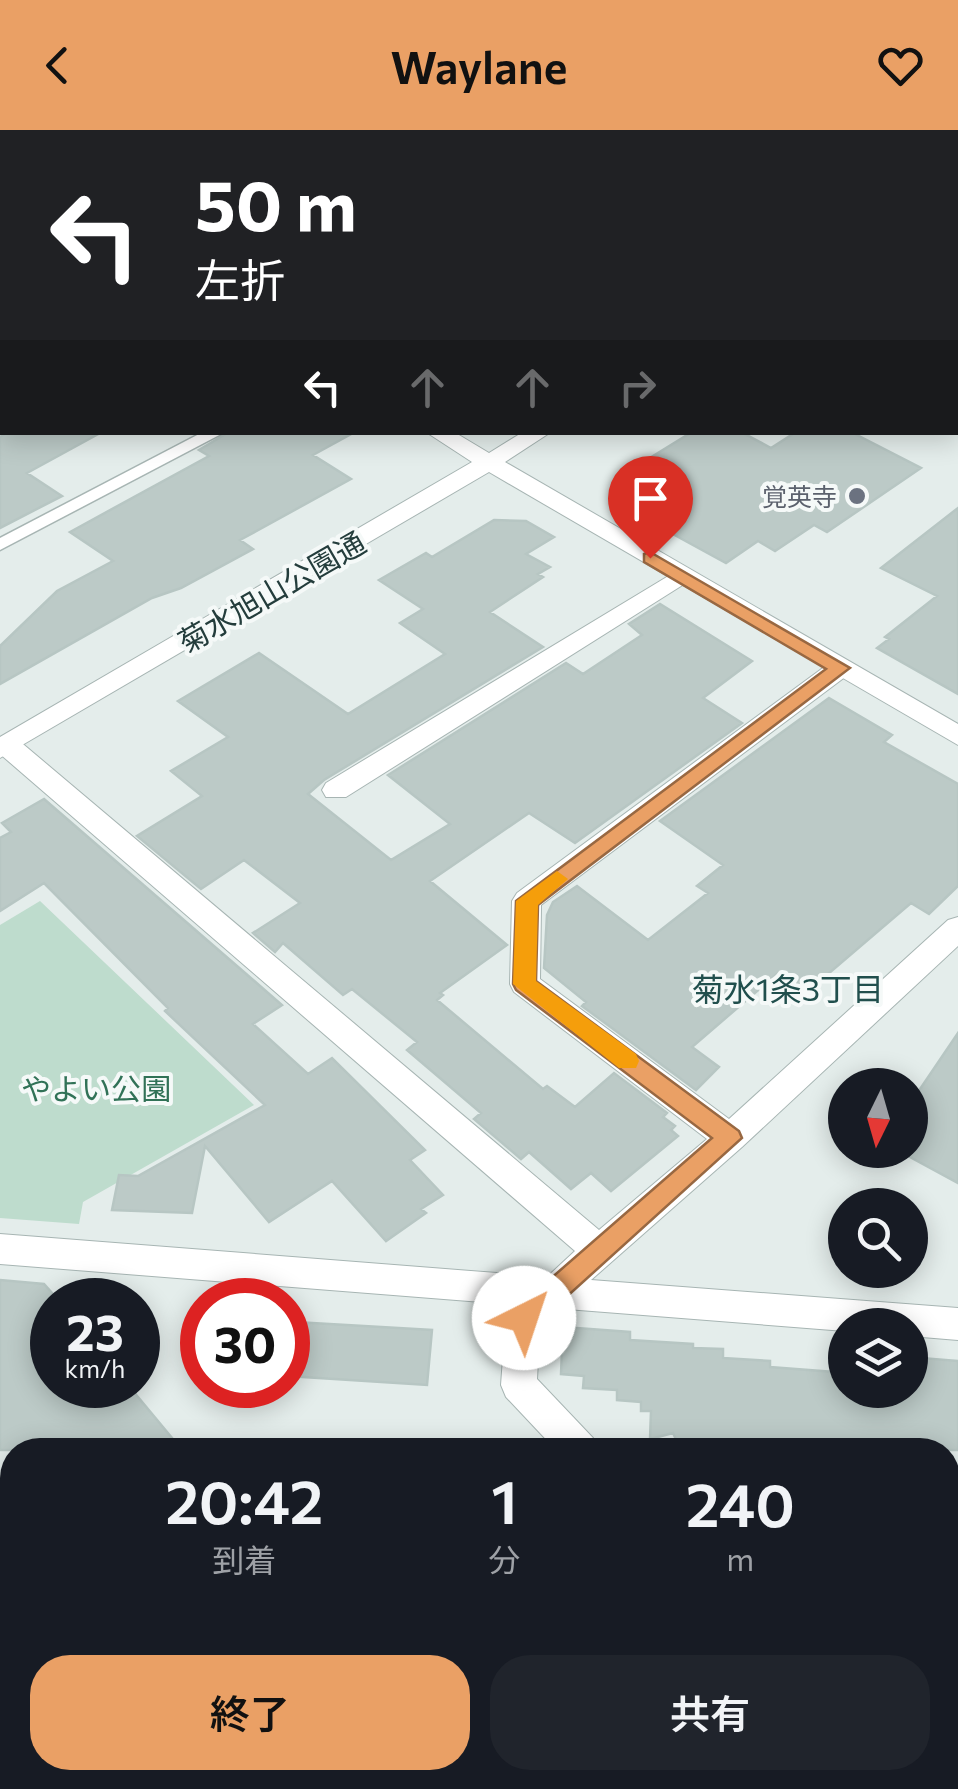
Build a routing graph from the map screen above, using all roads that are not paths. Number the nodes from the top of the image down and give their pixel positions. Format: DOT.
graph roads {
  1 [pos="211,435"];
  2 [pos="443,435"];
  3 [pos="535,435"];
  4 [pos="489,462"];
  5 [pos="0,545"];
  6 [pos="680,576"];
  7 [pos="840,668"];
  8 [pos="958,736"];
  9 [pos="4,747"];
  10 [pos="336,790"];
  11 [pos="958,928"];
  12 [pos="730,1138"];
  13 [pos="0,1249"];
  14 [pos="599,1251"];
  15 [pos="540,1291"];
  16 [pos="958,1324"];
  17 [pos="569,1438"];
  1 -- 5 [label="lane"];
  2 -- 4 [label="street"];
  3 -- 4 [label="street, 菊水旭山公園通"];
  4 -- 6 [label="street"];
  4 -- 9 [label="street, 菊水旭山公園通"];
  6 -- 7 [label="street"];
  6 -- 10 [label="street"];
  7 -- 8 [label="street"];
  7 -- 12 [label="street"];
  9 -- 14 [label="street"];
  11 -- 12 [label="street"];
  12 -- 14 [label="street"];
  13 -- 15 [label="street"];
  14 -- 15 [label="street"];
  15 -- 16 [label="street"];
  15 -- 17 [label="street"];
}
